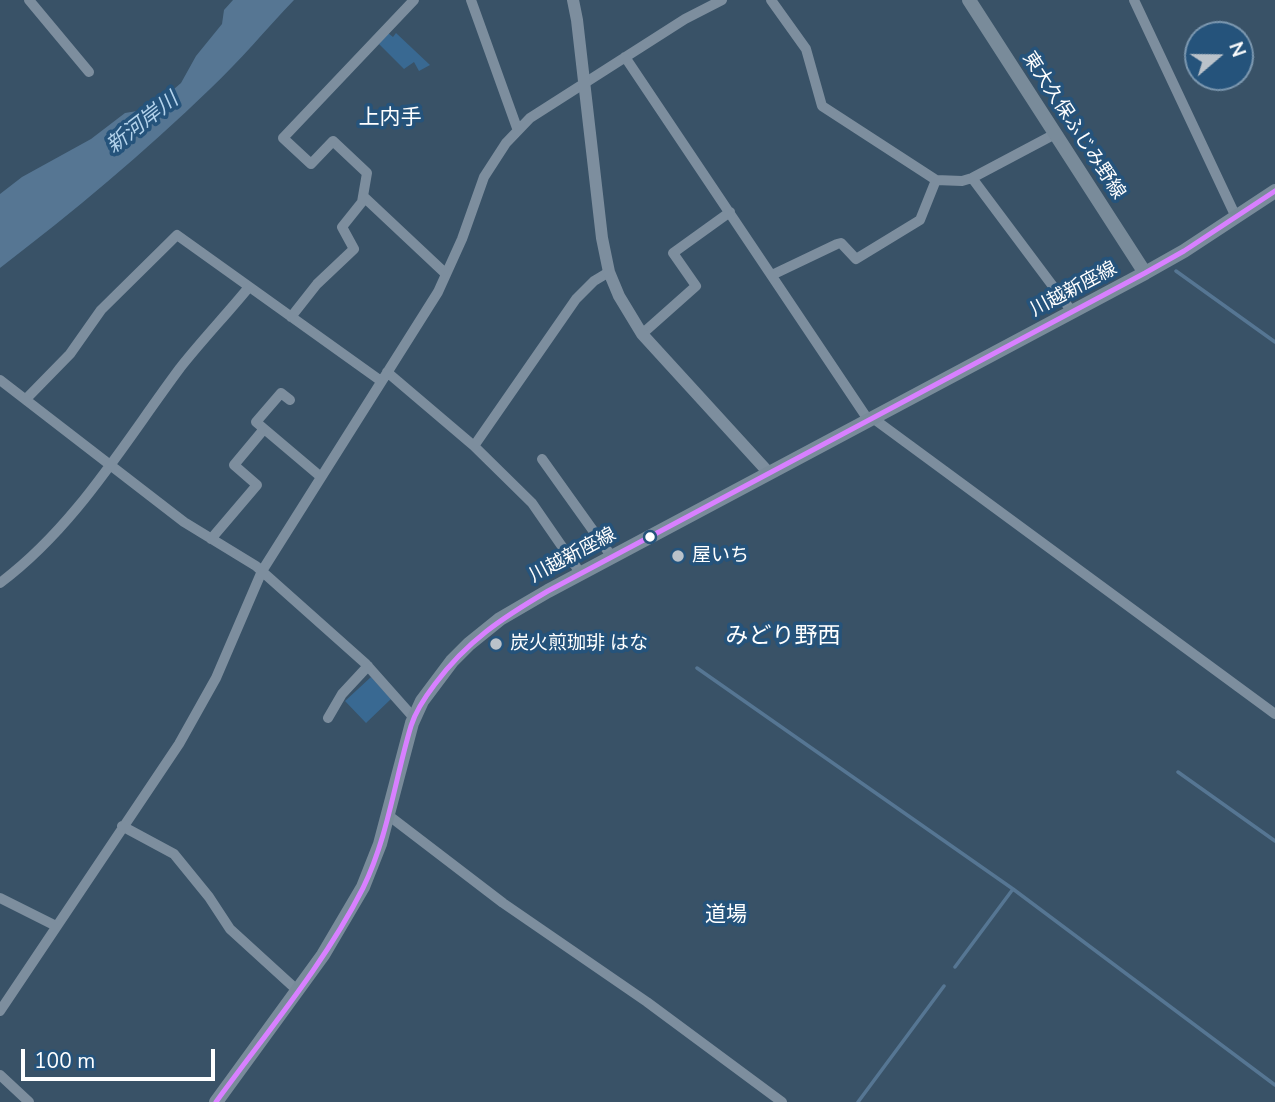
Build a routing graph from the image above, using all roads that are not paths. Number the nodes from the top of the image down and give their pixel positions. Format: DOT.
graph roads {
  1 [pos="29,0"];
  2 [pos="414,0"];
  3 [pos="471,0"];
  4 [pos="573,0"];
  5 [pos="722,0"];
  6 [pos="771,0"];
  7 [pos="969,0"];
  8 [pos="1134,0"];
  9 [pos="625,57"];
  10 [pos="89,72"];
  11 [pos="584,83"];
  12 [pos="517,128"];
  13 [pos="1055,134"];
  14 [pos="972,178"];
  15 [pos="936,180"];
  16 [pos="1275,191"];
  17 [pos="364,197"];
  18 [pos="730,212"];
  19 [pos="1236,217"];
  20 [pos="609,272"];
  21 [pos="1145,273"];
  22 [pos="446,274"];
  23 [pos="772,275"];
  24 [pos="249,287"];
  25 [pos="1073,313"];
  26 [pos="291,317"];
  27 [pos="642,334"];
  28 [pos="384,376"];
  29 [pos="0,380"];
  30 [pos="26,399"];
  31 [pos="290,400"];
  32 [pos="871,420"];
  33 [pos="264,429"];
  34 [pos="474,446"];
  35 [pos="542,459"];
  36 [pos="111,464"];
  37 [pos="769,473"];
  38 [pos="321,477"];
  39 [pos="211,539"];
  40 [pos="612,557"];
  41 [pos="262,572"];
  42 [pos="581,574"];
  43 [pos="0,583"];
  44 [pos="368,666"];
  45 [pos="1275,714"];
  46 [pos="328,718"];
  47 [pos="414,718"];
  48 [pos="388,816"];
  49 [pos="122,827"];
  50 [pos="0,898"];
  51 [pos="57,926"];
  52 [pos="298,991"];
  53 [pos="0,1011"];
  54 [pos="0,1074"];
  55 [pos="29,1102"];
  56 [pos="216,1102"];
  57 [pos="782,1102"];
  1 -- 10 [label="street"];
  2 -- 17 [label="street"];
  3 -- 12 [label="street"];
  4 -- 11 [label="street"];
  5 -- 9 [label="street"];
  6 -- 15 [label="street"];
  7 -- 13 [label="main road, 東大久保ふじみ野線"];
  8 -- 19 [label="street"];
  9 -- 11 [label="street"];
  9 -- 18 [label="street"];
  11 -- 12 [label="street"];
  11 -- 20 [label="street"];
  12 -- 22 [label="street"];
  13 -- 14 [label="street"];
  13 -- 21 [label="main road, 東大久保ふじみ野線"];
  14 -- 15 [label="street"];
  14 -- 25 [label="street"];
  15 -- 23 [label="street"];
  16 -- 19 [label="main road, 川越新座線"];
  17 -- 22 [label="street"];
  17 -- 26 [label="street"];
  18 -- 23 [label="street"];
  18 -- 27 [label="street"];
  19 -- 21 [label="main road, 川越新座線"];
  20 -- 27 [label="street"];
  20 -- 34 [label="street"];
  21 -- 25 [label="main road, 川越新座線"];
  22 -- 28 [label="street"];
  23 -- 32 [label="street"];
  24 -- 26 [label="street"];
  24 -- 30 [label="street"];
  24 -- 36 [label="street"];
  25 -- 32 [label="main road, 川越新座線"];
  26 -- 28 [label="street"];
  27 -- 37 [label="street"];
  28 -- 34 [label="street"];
  28 -- 38 [label="street"];
  29 -- 30 [label="street"];
  30 -- 36 [label="street"];
  31 -- 33 [label="street"];
  32 -- 37 [label="main road, 川越新座線"];
  32 -- 45 [label="street"];
  33 -- 38 [label="street"];
  33 -- 39 [label="street"];
  34 -- 42 [label="street"];
  35 -- 40 [label="street"];
  36 -- 39 [label="street"];
  36 -- 43 [label="street"];
  37 -- 40 [label="main road, 川越新座線"];
  38 -- 41 [label="street"];
  39 -- 41 [label="street"];
  40 -- 42 [label="main road, 川越新座線"];
  41 -- 44 [label="street"];
  41 -- 49 [label="street"];
  42 -- 47 [label="main road, 川越新座線"];
  44 -- 46 [label="street"];
  44 -- 47 [label="street"];
  47 -- 48 [label="main road, 川越新座線"];
  48 -- 52 [label="main road, 川越新座線"];
  48 -- 57 [label="street"];
  49 -- 51 [label="street"];
  49 -- 52 [label="street"];
  50 -- 51 [label="street"];
  51 -- 53 [label="street"];
  52 -- 56 [label="main road, 川越新座線"];
  54 -- 55 [label="street"];
}
